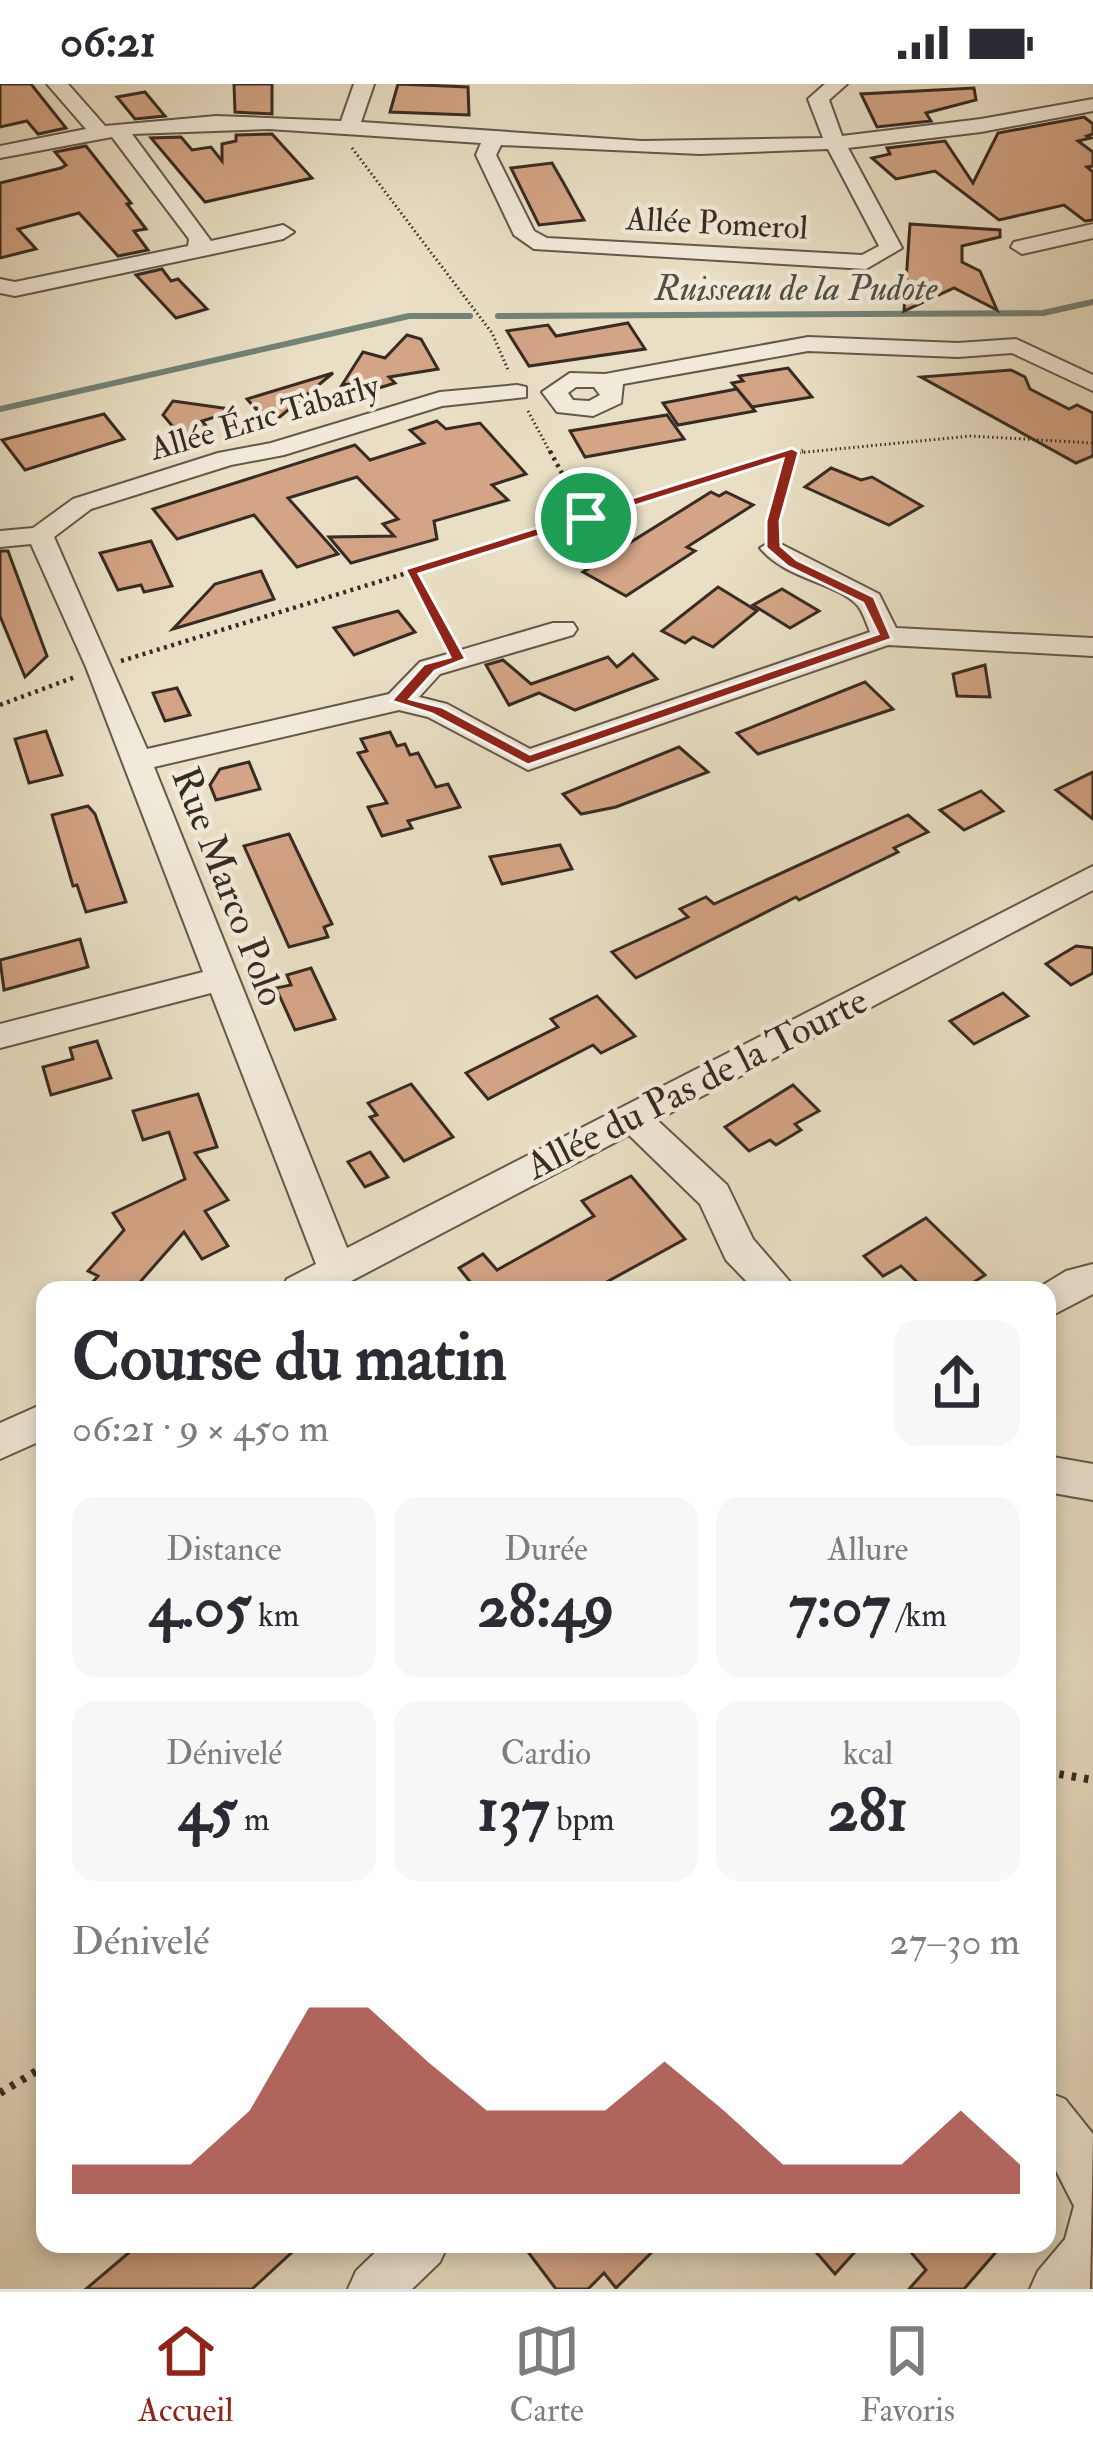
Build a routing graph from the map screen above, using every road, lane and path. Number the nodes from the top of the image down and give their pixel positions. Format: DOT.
graph roads {
  1 [pos="57,84"];
  2 [pos="364,84"];
  3 [pos="837,84"];
  4 [pos="1063,84"];
  5 [pos="1092,106"];
  6 [pos="341,128"];
  7 [pos="110,132"];
  8 [pos="494,137"];
  9 [pos="835,143"];
  10 [pos="0,152"];
  11 [pos="1093,231"];
  12 [pos="283,232"];
  13 [pos="1022,247"];
  14 [pos="199,250"];
  15 [pos="0,286"];
  16 [pos="606,384"];
  17 [pos="1093,384"];
  18 [pos="517,392"];
  19 [pos="1093,443"];
  20 [pos="792,452"];
  21 [pos="586,518"];
  22 [pos="40,535"];
  23 [pos="0,539"];
  24 [pos="773,548"];
  25 [pos="410,572"];
  26 [pos="563,629"];
  27 [pos="886,636"];
  28 [pos="1093,647"];
  29 [pos="458,659"];
  30 [pos="100,667"];
  31 [pos="399,701"];
  32 [pos="0,705"];
  33 [pos="137,761"];
  34 [pos="1093,877"];
  35 [pos="221,979"];
  36 [pos="0,1036"];
  37 [pos="631,1116"];
  38 [pos="337,1271"];
  39 [pos="1093,1279"];
  40 [pos="318,1281"];
  41 [pos="769,1281"];
  42 [pos="1056,1296"];
  43 [pos="36,1424"];
  44 [pos="0,1442"];
  45 [pos="1056,1476"];
  46 [pos="1093,1482"];
  47 [pos="1056,1774"];
  48 [pos="1093,1780"];
  49 [pos="36,2071"];
  50 [pos="0,2093"];
  51 [pos="1056,2126"];
  52 [pos="1093,2192"];
  53 [pos="1093,2221"];
  54 [pos="412,2253"];
  55 [pos="374,2289"];
  56 [pos="1056,2289"];
  1 -- 7 [label="street"];
  2 -- 6 [label="street"];
  3 -- 9 [label="street"];
  4 -- 5 [label="street"];
  5 -- 9 [label="street"];
  6 -- 7 [label="street"];
  6 -- 8 [label="street"];
  6 -- 18 [label="path"];
  7 -- 10 [label="street"];
  7 -- 14 [label="street"];
  8 -- 9 [label="street"];
  8 -- 9 [label="street, Allée Pomerol"];
  11 -- 13 [label="street"];
  12 -- 14 [label="street"];
  14 -- 15 [label="street"];
  16 -- 17 [label="street"];
  18 -- 21 [label="path"];
  18 -- 22 [label="street, Allée Éric Tabarly"];
  19 -- 20 [label="path"];
  20 -- 21 [label="path"];
  20 -- 24 [label="path"];
  21 -- 25 [label="path"];
  22 -- 23 [label="street"];
  22 -- 30 [label="street, Rue Marco Polo"];
  24 -- 27 [label="street"];
  25 -- 29 [label="path"];
  25 -- 30 [label="path"];
  26 -- 29 [label="street"];
  27 -- 28 [label="street"];
  27 -- 31 [label="street"];
  29 -- 31 [label="street"];
  30 -- 32 [label="path"];
  30 -- 33 [label="street, Rue Marco Polo"];
  31 -- 33 [label="street"];
  33 -- 35 [label="street, Rue Marco Polo"];
  34 -- 37 [label="street, Allée du Pas de la Tourte"];
  35 -- 36 [label="street"];
  35 -- 38 [label="street, Rue Marco Polo"];
  37 -- 38 [label="street, Allée du Pas de la Tourte"];
  37 -- 41 [label="street"];
  38 -- 40 [label="street, Allée du Pas de la Tourte"];
  39 -- 42 [label="street"];
  43 -- 44 [label="street"];
  45 -- 46 [label="street"];
  47 -- 48 [label="path"];
  49 -- 50 [label="path"];
  51 -- 52 [label="street"];
  53 -- 56 [label="street"];
  54 -- 55 [label="street"];
}
